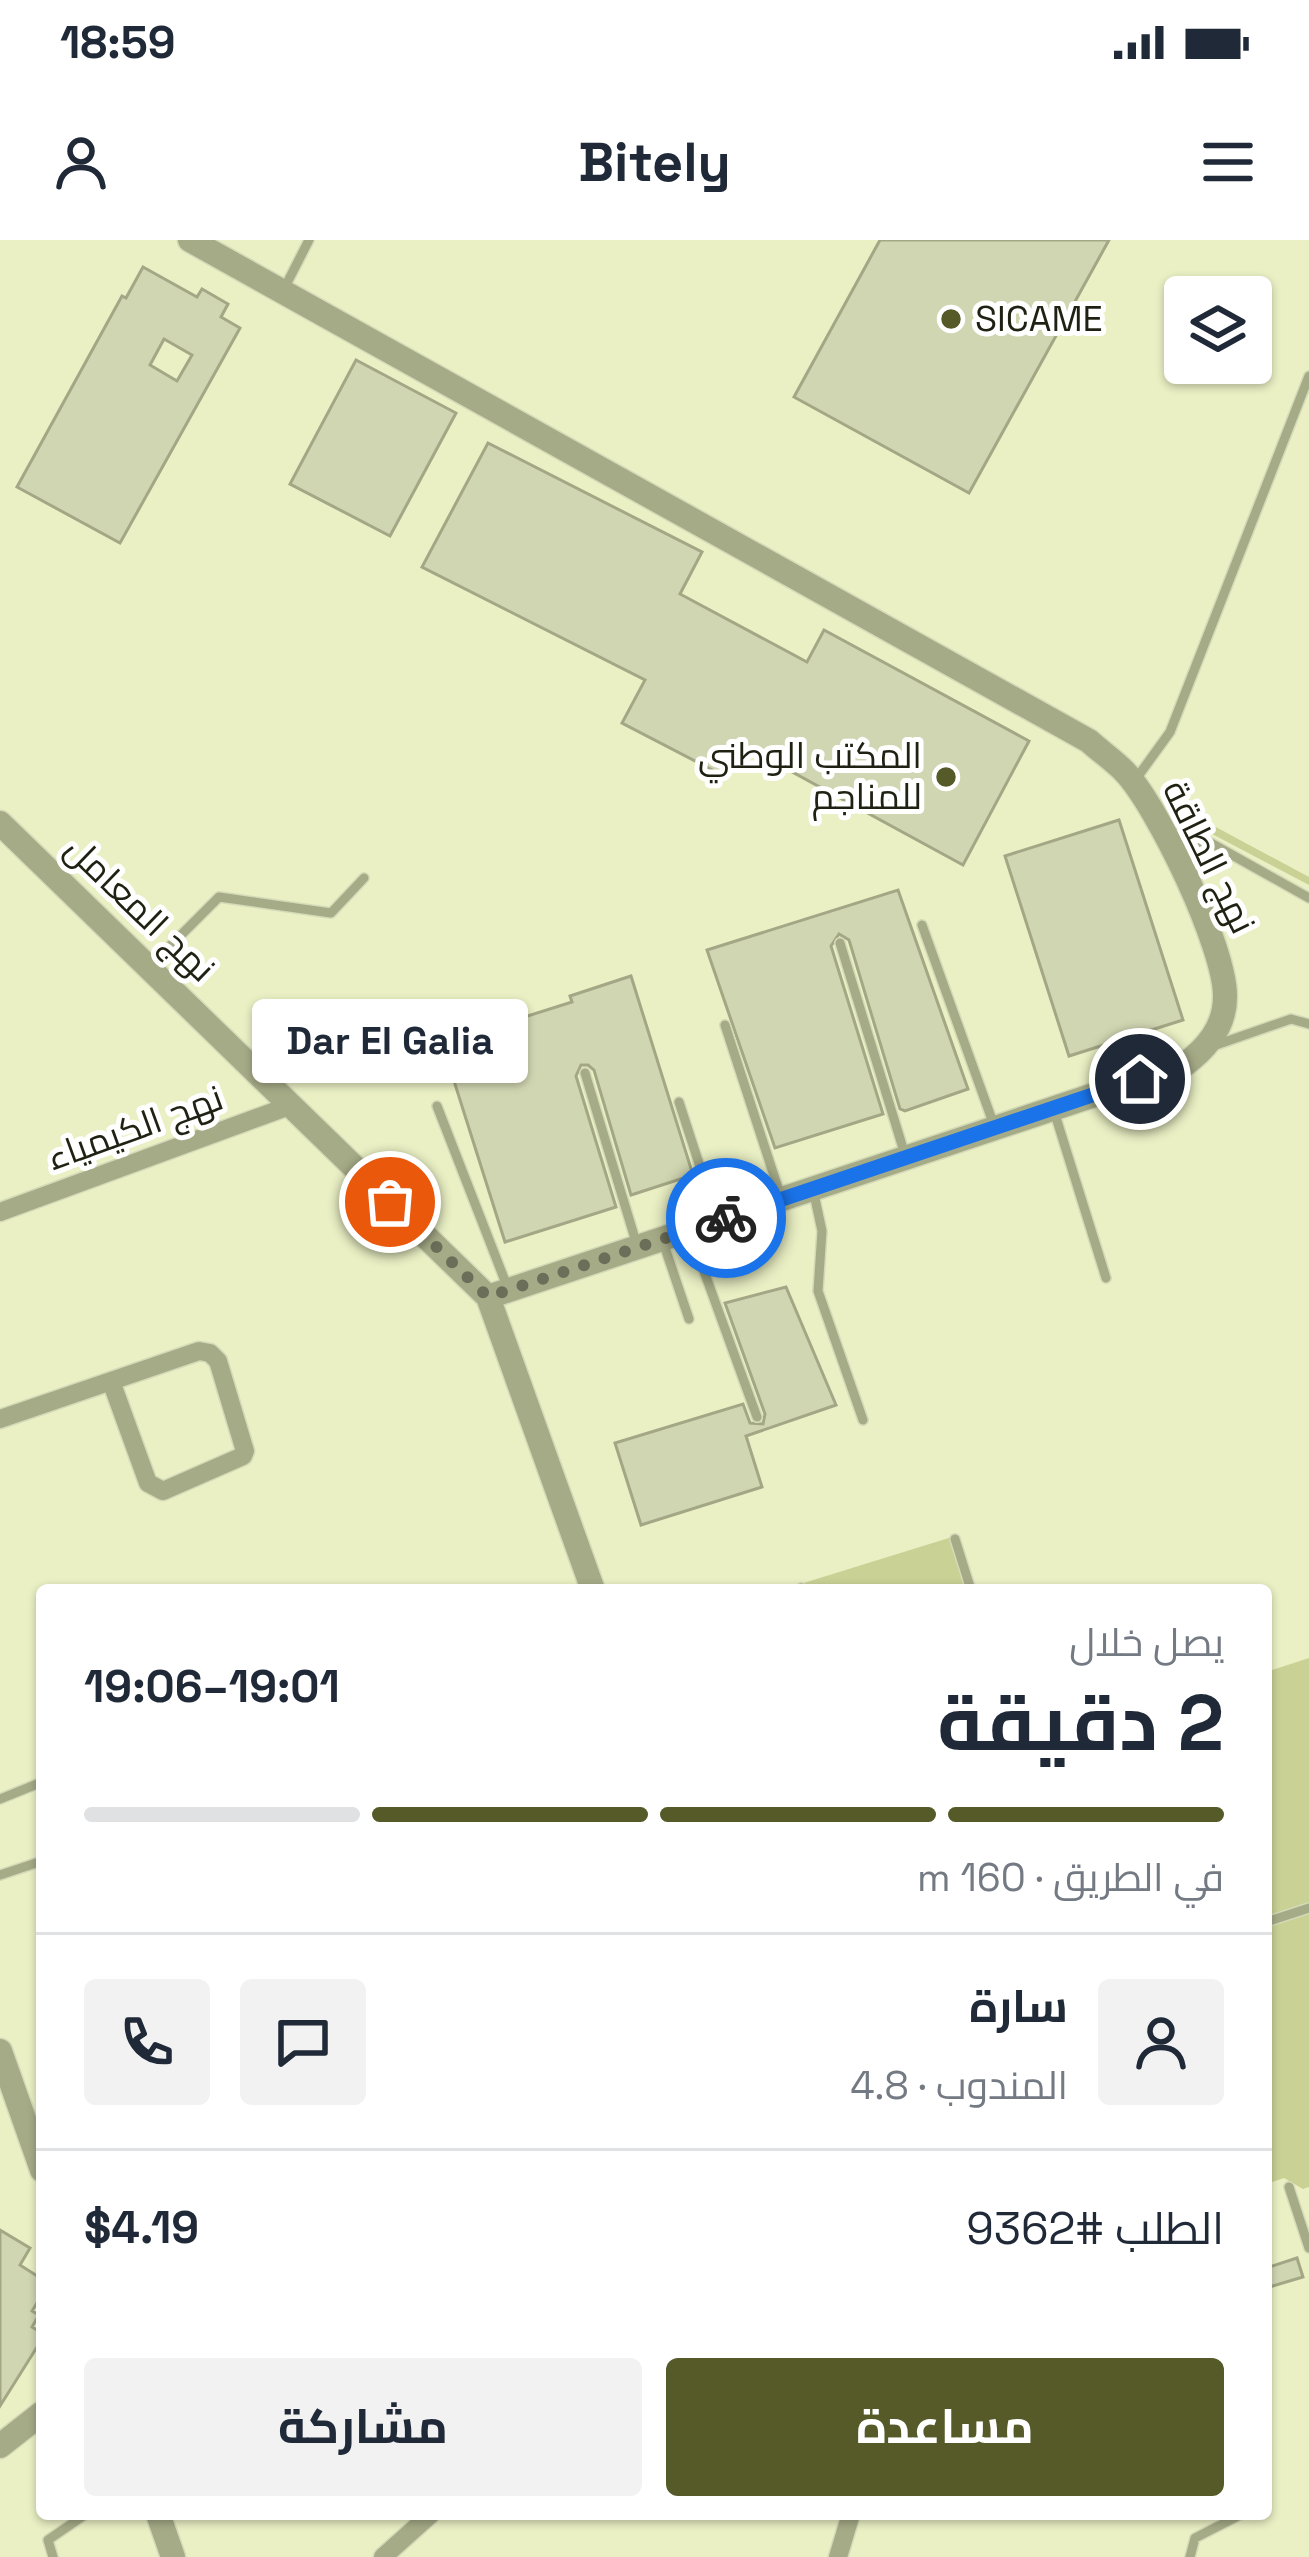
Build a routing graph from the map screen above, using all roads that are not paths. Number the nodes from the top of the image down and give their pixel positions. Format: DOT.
graph roads {
  1 [pos="190,240"];
  2 [pos="309,240"];
  3 [pos="282,292"];
  4 [pos="1309,376"];
  5 [pos="1133,784"];
  6 [pos="0,824"];
  7 [pos="1172,852"];
  8 [pos="364,878"];
  9 [pos="1309,898"];
  10 [pos="922,925"];
  11 [pos="840,943"];
  12 [pos="149,967"];
  13 [pos="1309,1024"];
  14 [pos="725,1025"];
  15 [pos="1206,1048"];
  16 [pos="585,1073"];
  17 [pos="679,1102"];
  18 [pos="292,1106"];
  19 [pos="437,1106"];
  20 [pos="1053,1108"];
  21 [pos="994,1128"];
  22 [pos="905,1158"];
  23 [pos="813,1189"];
  24 [pos="782,1199"];
  25 [pos="0,1212"];
  26 [pos="718,1221"];
  27 [pos="689,1230"];
  28 [pos="662,1239"];
  29 [pos="637,1247"];
  30 [pos="1106,1278"];
  31 [pos="498,1294"];
  32 [pos="689,1319"];
  33 [pos="111,1381"];
  34 [pos="758,1417"];
  35 [pos="0,1419"];
  36 [pos="863,1420"];
  37 [pos="955,1539"];
  38 [pos="590,1584"];
  39 [pos="969,1584"];
  40 [pos="36,1784"];
  41 [pos="0,1798"];
  42 [pos="36,1863"];
  43 [pos="0,1875"];
  44 [pos="1309,1908"];
  45 [pos="1272,1920"];
  46 [pos="0,2051"];
  47 [pos="36,2153"];
  48 [pos="1289,2187"];
  49 [pos="1309,2248"];
  50 [pos="36,2418"];
  51 [pos="0,2446"];
  52 [pos="77,2520"];
  53 [pos="160,2520"];
  54 [pos="424,2520"];
  55 [pos="848,2520"];
  56 [pos="1230,2520"];
  57 [pos="53,2557"];
  58 [pos="173,2557"];
  59 [pos="383,2557"];
  60 [pos="838,2557"];
  61 [pos="1190,2557"];
  1 -- 3 [label="street, نهج الطاقة"];
  2 -- 3 [label="lane"];
  3 -- 5 [label="street, نهج الطاقة"];
  4 -- 5 [label="lane"];
  5 -- 7 [label="street, نهج الطاقة"];
  6 -- 12 [label="street, نهج المعامل"];
  7 -- 9 [label="lane"];
  7 -- 15 [label="street, نهج الطاقة"];
  8 -- 12 [label="lane"];
  10 -- 21 [label="lane"];
  11 -- 22 [label="lane"];
  12 -- 18 [label="street, نهج المعامل"];
  13 -- 15 [label="lane"];
  14 -- 24 [label="lane"];
  15 -- 20 [label="street"];
  16 -- 29 [label="lane"];
  17 -- 26 [label="lane"];
  18 -- 25 [label="street, نهج الكيمياء"];
  18 -- 31 [label="street, نهج المعامل"];
  19 -- 31 [label="lane"];
  20 -- 21 [label="street"];
  20 -- 30 [label="lane"];
  21 -- 22 [label="street"];
  22 -- 23 [label="street"];
  23 -- 24 [label="street"];
  23 -- 36 [label="lane"];
  24 -- 26 [label="street"];
  26 -- 27 [label="street"];
  27 -- 28 [label="street"];
  27 -- 34 [label="lane"];
  28 -- 29 [label="street"];
  28 -- 32 [label="lane"];
  29 -- 31 [label="street"];
  31 -- 38 [label="street"];
  33 -- 33 [label="street"];
  33 -- 35 [label="street"];
  37 -- 39 [label="lane"];
  40 -- 41 [label="lane"];
  42 -- 43 [label="lane"];
  44 -- 45 [label="lane"];
  46 -- 47 [label="street"];
  48 -- 49 [label="lane"];
  50 -- 51 [label="street"];
  52 -- 57 [label="lane"];
  53 -- 58 [label="street"];
  54 -- 59 [label="street"];
  55 -- 60 [label="street"];
  56 -- 61 [label="lane"];
}
